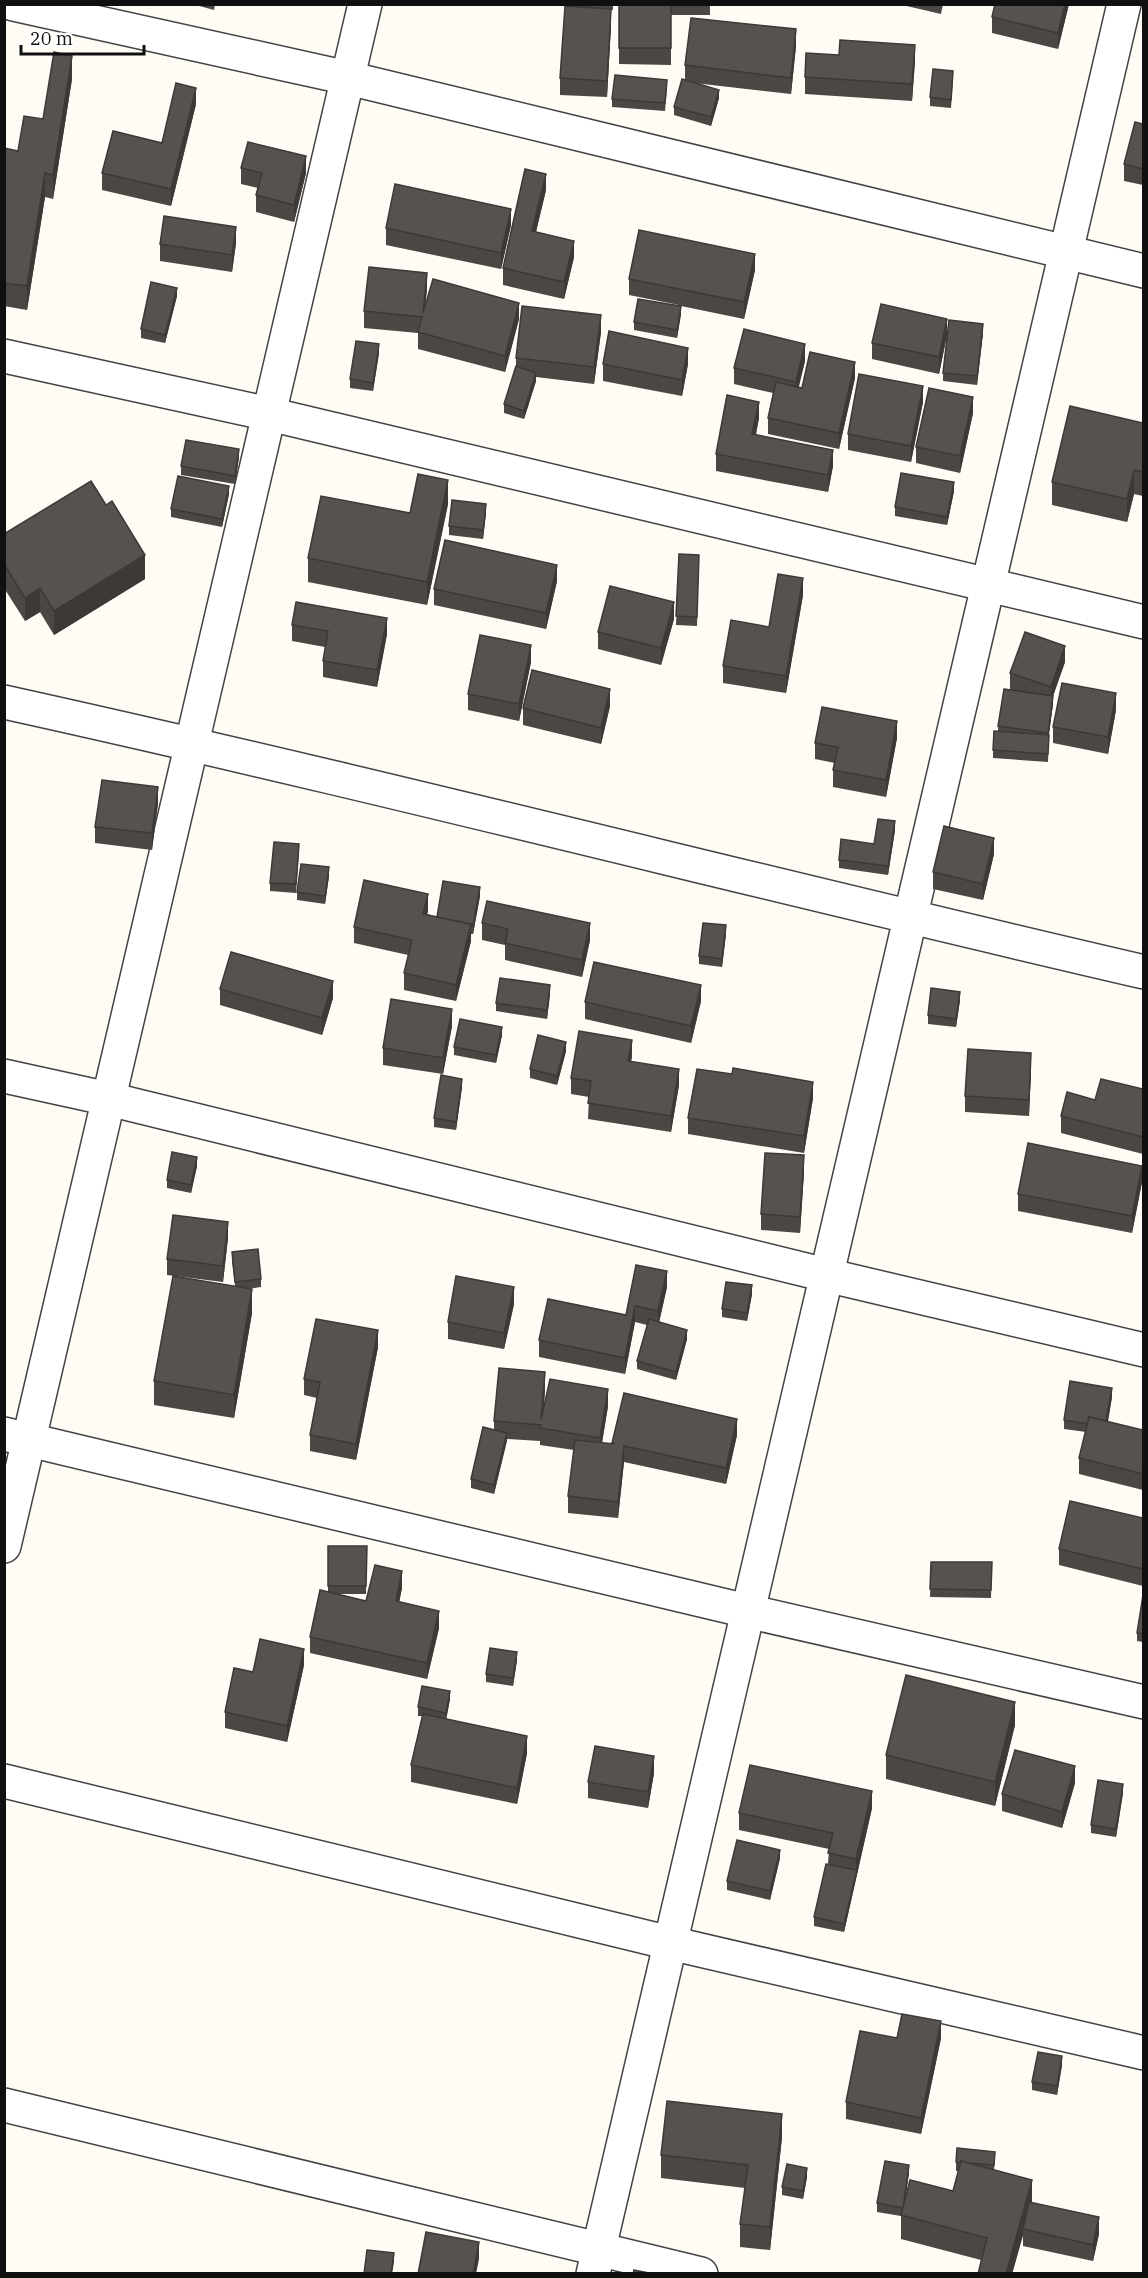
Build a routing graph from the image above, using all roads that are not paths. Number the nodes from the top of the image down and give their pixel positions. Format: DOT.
graph roads {
  1 [pos="13,4"];
  2 [pos="365,4"];
  3 [pos="1124,4"];
  4 [pos="348,78"];
  5 [pos="1066,253"];
  6 [pos="1143,271"];
  7 [pos="4,356"];
  8 [pos="269,414"];
  9 [pos="987,586"];
  10 [pos="1143,622"];
  11 [pos="4,702"];
  12 [pos="192,744"];
  13 [pos="910,918"];
  14 [pos="1143,972"];
  15 [pos="4,1076"];
  16 [pos="109,1099"];
  17 [pos="826,1275"];
  18 [pos="1143,1350"];
  19 [pos="17,1436"];
  20 [pos="4,1546"];
  21 [pos="747,1611"];
  22 [pos="1143,1702"];
  23 [pos="4,1781"];
  24 [pos="670,1943"];
  25 [pos="1143,2053"];
  26 [pos="4,2105"];
  27 [pos="596,2262"];
  28 [pos="701,2274"];
  1 -- 4 [label="street"];
  2 -- 4 [label="street"];
  3 -- 5 [label="street"];
  4 -- 5 [label="street"];
  4 -- 8 [label="street"];
  5 -- 6 [label="street"];
  5 -- 9 [label="street"];
  7 -- 8 [label="street"];
  8 -- 9 [label="street"];
  8 -- 12 [label="street"];
  9 -- 10 [label="street"];
  9 -- 13 [label="street"];
  11 -- 12 [label="street"];
  12 -- 13 [label="street"];
  12 -- 16 [label="street"];
  13 -- 14 [label="street"];
  13 -- 17 [label="street"];
  15 -- 16 [label="street"];
  16 -- 17 [label="street"];
  16 -- 19 [label="street"];
  17 -- 18 [label="street"];
  17 -- 21 [label="street"];
  19 -- 20 [label="street"];
  19 -- 21 [label="street"];
  21 -- 22 [label="street"];
  21 -- 24 [label="street"];
  23 -- 24 [label="street"];
  24 -- 25 [label="street"];
  24 -- 27 [label="street"];
  26 -- 27 [label="street"];
  27 -- 28 [label="street"];
}
